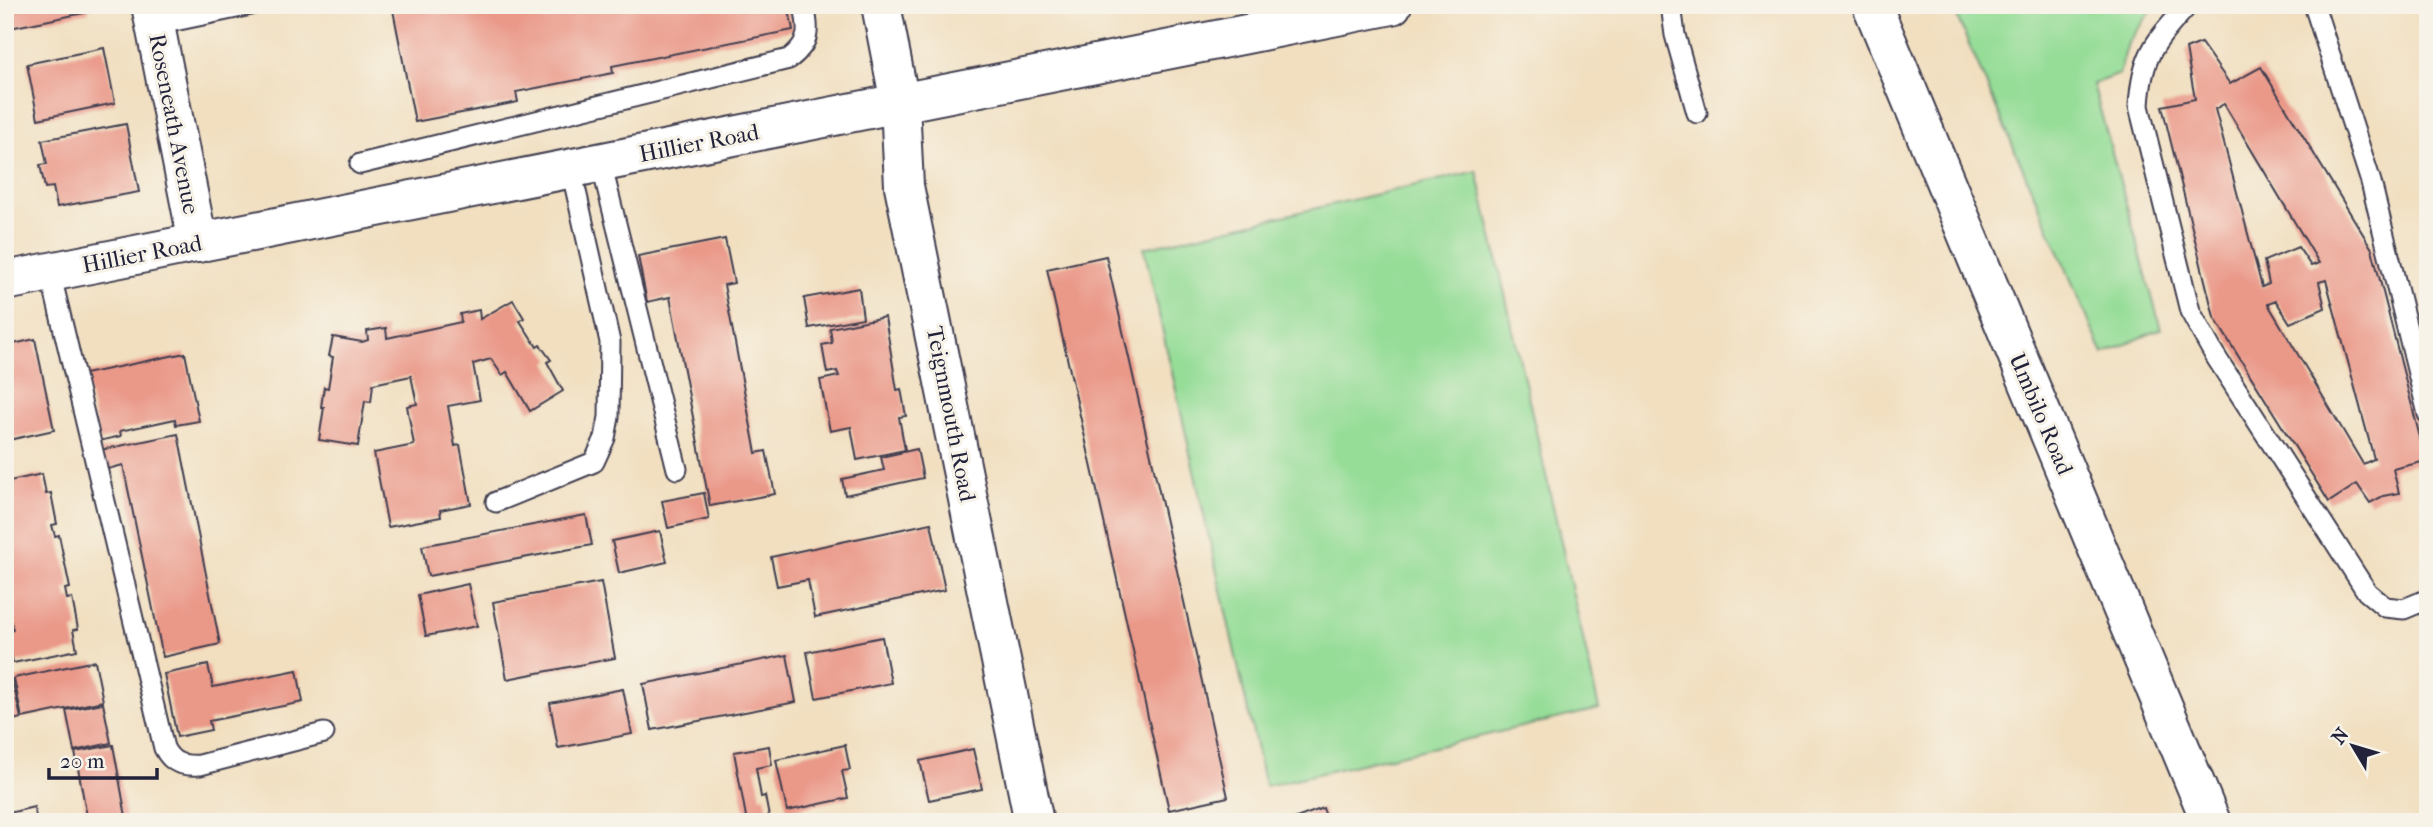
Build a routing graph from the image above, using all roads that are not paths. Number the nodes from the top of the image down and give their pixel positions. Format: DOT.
graph roads {
  1 [pos="251,5"];
  2 [pos="804,5"];
  3 [pos="881,5"];
  4 [pos="1392,5"];
  5 [pos="1671,5"];
  6 [pos="1872,5"];
  7 [pos="2188,5"];
  8 [pos="2314,5"];
  9 [pos="153,15"];
  10 [pos="900,103"];
  11 [pos="1697,113"];
  12 [pos="360,164"];
  13 [pos="586,166"];
  14 [pos="198,243"];
  15 [pos="50,272"];
  16 [pos="5,281"];
  17 [pos="2428,414"];
  18 [pos="677,469"];
  19 [pos="496,502"];
  20 [pos="2428,599"];
  21 [pos="324,733"];
  22 [pos="1034,822"];
  23 [pos="2211,822"];
  1 -- 9 [label="lane"];
  2 -- 12 [label="lane"];
  3 -- 10 [label="street, Teignmouth Road"];
  4 -- 10 [label="street, Hillier Road"];
  5 -- 11 [label="lane"];
  6 -- 23 [label="street, Umbilo Road"];
  7 -- 20 [label="lane"];
  8 -- 17 [label="lane"];
  9 -- 14 [label="street, Roseneath Avenue"];
  10 -- 13 [label="street, Hillier Road"];
  10 -- 22 [label="street, Teignmouth Road"];
  13 -- 14 [label="street, Hillier Road"];
  13 -- 18 [label="lane"];
  13 -- 19 [label="lane"];
  14 -- 15 [label="street, Hillier Road"];
  15 -- 16 [label="street, Hillier Road"];
  15 -- 21 [label="lane"];
}
